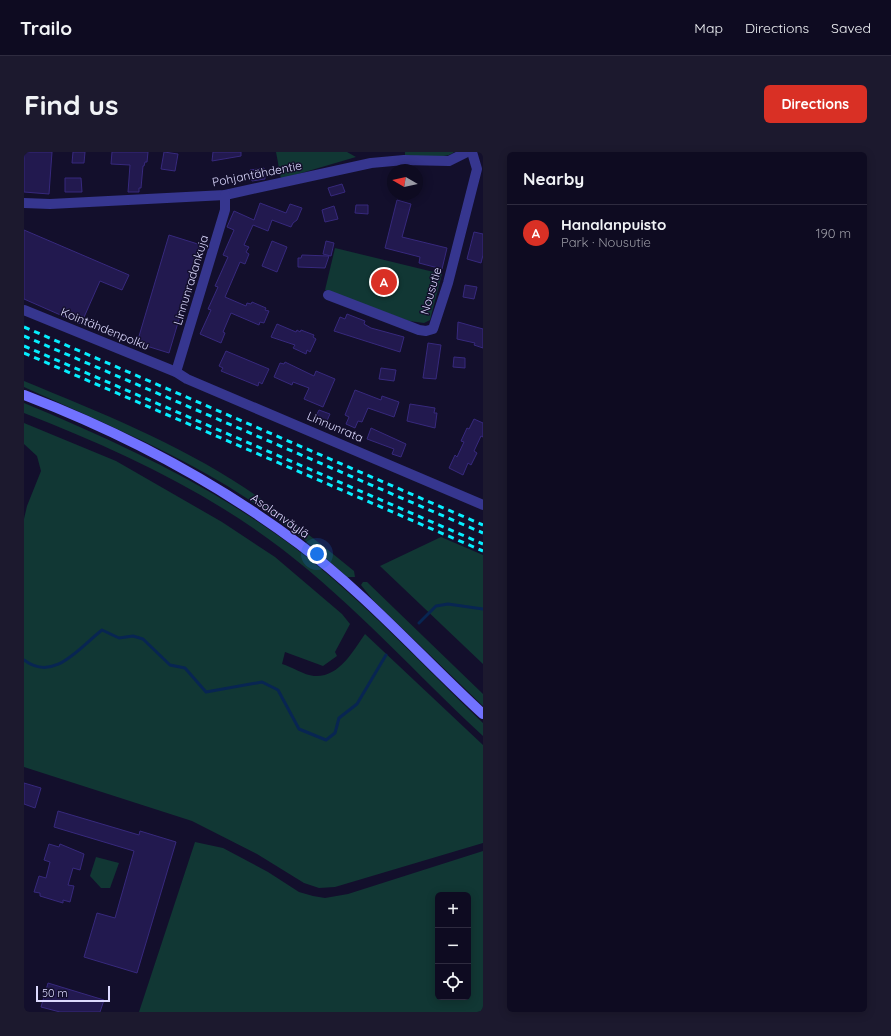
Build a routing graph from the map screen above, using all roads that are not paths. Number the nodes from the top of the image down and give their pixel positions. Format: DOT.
graph roads {
  1 [pos="467,152"];
  2 [pos="472,152"];
  3 [pos="225,195"];
  4 [pos="24,203"];
  5 [pos="328,295"];
  6 [pos="24,310"];
  7 [pos="176,372"];
  8 [pos="24,395"];
  9 [pos="483,505"];
  10 [pos="483,714"];
  1 -- 3 [label="street, Pohjantähdentie"];
  2 -- 5 [label="street, Nousutie"];
  3 -- 4 [label="street, Pohjantähdentie"];
  3 -- 7 [label="street, Linnunradankuja"];
  6 -- 7 [label="street, Kointähdenpolku"];
  7 -- 9 [label="street, Linnunrata"];
  8 -- 10 [label="main road, Asolanväylä"];
}
